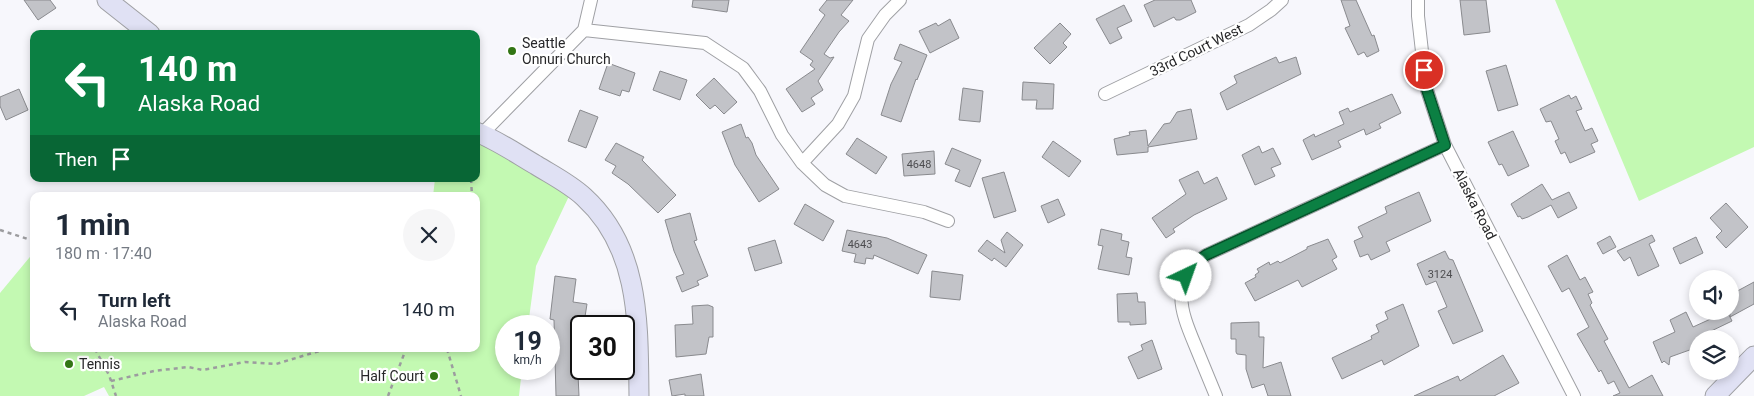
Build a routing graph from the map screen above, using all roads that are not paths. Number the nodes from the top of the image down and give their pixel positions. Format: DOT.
graph roads {
  1 [pos="108,0"];
  2 [pos="591,0"];
  3 [pos="900,0"];
  4 [pos="1282,0"];
  5 [pos="1418,0"];
  6 [pos="145,30"];
  7 [pos="584,30"];
  8 [pos="1104,94"];
  9 [pos="480,132"];
  10 [pos="480,134"];
  11 [pos="1445,145"];
  12 [pos="802,163"];
  13 [pos="948,221"];
  14 [pos="1754,356"];
  15 [pos="639,396"];
  16 [pos="1216,396"];
  17 [pos="1574,396"];
  18 [pos="1715,396"];
  1 -- 6 [label="street"];
  2 -- 7 [label="street"];
  3 -- 12 [label="street"];
  4 -- 8 [label="street, 33rd Court West"];
  5 -- 11 [label="street, Alaska Road"];
  7 -- 9 [label="street"];
  7 -- 12 [label="street"];
  10 -- 15 [label="street"];
  11 -- 16 [label="street"];
  11 -- 17 [label="street, Alaska Road"];
  12 -- 13 [label="street"];
  14 -- 18 [label="street"];
}
